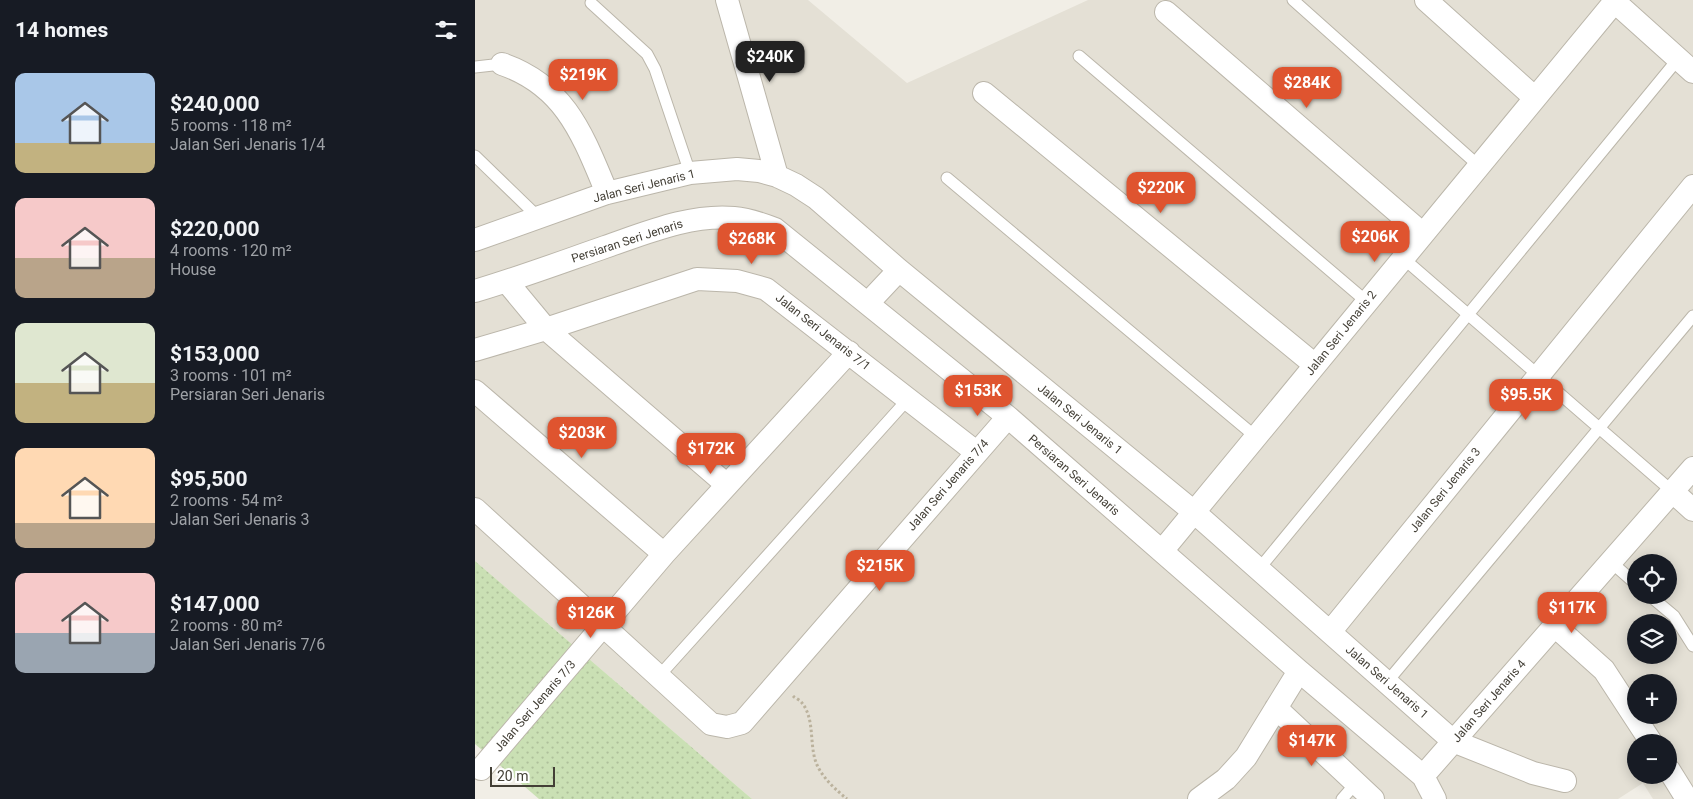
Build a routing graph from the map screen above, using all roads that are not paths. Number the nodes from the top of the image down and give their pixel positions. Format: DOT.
graph roads {
  1 [pos="727,0"];
  2 [pos="1293,0"];
  3 [pos="1426,0"];
  4 [pos="1615,1"];
  5 [pos="591,3"];
  6 [pos="1166,12"];
  7 [pos="1079,56"];
  8 [pos="502,64"];
  9 [pos="1686,66"];
  10 [pos="475,67"];
  11 [pos="983,93"];
  12 [pos="1535,98"];
  13 [pos="475,156"];
  14 [pos="1479,166"];
  15 [pos="690,173"];
  16 [pos="777,176"];
  17 [pos="947,178"];
  18 [pos="1693,186"];
  19 [pos="607,193"];
  20 [pos="538,217"];
  21 [pos="1423,234"];
  22 [pos="475,240"];
  23 [pos="1403,258"];
  24 [pos="899,270"];
  25 [pos="507,282"];
  26 [pos="475,291"];
  27 [pos="1367,302"];
  28 [pos="868,303"];
  29 [pos="1468,314"];
  30 [pos="1693,316"];
  31 [pos="547,329"];
  32 [pos="475,350"];
  33 [pos="849,352"];
  34 [pos="1315,365"];
  35 [pos="1539,375"];
  36 [pos="475,391"];
  37 [pos="908,399"];
  38 [pos="1008,417"];
  39 [pos="1600,428"];
  40 [pos="1256,437"];
  41 [pos="976,452"];
  42 [pos="1693,468"];
  43 [pos="727,486"];
  44 [pos="1673,492"];
  45 [pos="475,509"];
  46 [pos="1693,510"];
  47 [pos="1194,512"];
  48 [pos="1162,551"];
  49 [pos="664,554"];
  50 [pos="1611,562"];
  51 [pos="1259,569"];
  52 [pos="1627,576"];
  53 [pos="1660,604"];
  54 [pos="604,626"];
  55 [pos="1555,626"];
  56 [pos="1330,632"];
  57 [pos="1693,646"];
  58 [pos="1299,671"];
  59 [pos="659,676"];
  60 [pos="1387,682"];
  61 [pos="1276,708"];
  62 [pos="1646,734"];
  63 [pos="1453,741"];
  64 [pos="481,769"];
  65 [pos="1423,776"];
  66 [pos="1565,781"];
  67 [pos="1677,783"];
  68 [pos="1349,791"];
  69 [pos="1199,799"];
  70 [pos="1373,799"];
  71 [pos="1435,799"];
  72 [pos="1687,799"];
  1 -- 16 [label="street"];
  2 -- 14 [label="lane"];
  3 -- 12 [label="street"];
  4 -- 9 [label="street"];
  4 -- 12 [label="street, Jalan Seri Jenaris 2"];
  5 -- 15 [label="lane"];
  6 -- 21 [label="street"];
  7 -- 27 [label="lane"];
  8 -- 10 [label="lane"];
  8 -- 19 [label="street"];
  9 -- 29 [label="lane"];
  11 -- 34 [label="street"];
  12 -- 14 [label="street, Jalan Seri Jenaris 2"];
  13 -- 20 [label="lane"];
  14 -- 21 [label="street, Jalan Seri Jenaris 2"];
  15 -- 16 [label="street, Jalan Seri Jenaris 1"];
  15 -- 19 [label="street, Jalan Seri Jenaris 1"];
  16 -- 24 [label="street, Jalan Seri Jenaris 1"];
  17 -- 40 [label="lane"];
  18 -- 35 [label="street, Jalan Seri Jenaris 3"];
  19 -- 20 [label="street, Jalan Seri Jenaris 1"];
  20 -- 22 [label="street, Jalan Seri Jenaris 1"];
  21 -- 23 [label="street, Jalan Seri Jenaris 2"];
  23 -- 27 [label="street, Jalan Seri Jenaris 2"];
  23 -- 29 [label="lane"];
  24 -- 28 [label="street"];
  24 -- 47 [label="street, Jalan Seri Jenaris 1"];
  25 -- 26 [label="street, Persiaran Seri Jenaris"];
  25 -- 28 [label="street, Persiaran Seri Jenaris"];
  25 -- 31 [label="street"];
  27 -- 34 [label="street, Jalan Seri Jenaris 2"];
  28 -- 38 [label="street, Persiaran Seri Jenaris"];
  29 -- 35 [label="lane"];
  29 -- 51 [label="lane"];
  30 -- 39 [label="lane"];
  31 -- 32 [label="street, Jalan Seri Jenaris 7/1"];
  31 -- 33 [label="street, Jalan Seri Jenaris 7/1"];
  31 -- 43 [label="street"];
  33 -- 37 [label="street, Jalan Seri Jenaris 7/1"];
  33 -- 43 [label="street, Jalan Seri Jenaris 7/3"];
  34 -- 40 [label="street, Jalan Seri Jenaris 2"];
  35 -- 39 [label="lane"];
  35 -- 56 [label="street, Jalan Seri Jenaris 3"];
  36 -- 49 [label="street"];
  37 -- 41 [label="street, Jalan Seri Jenaris 7/1"];
  37 -- 59 [label="lane"];
  38 -- 41 [label="street, Jalan Seri Jenaris 7/4"];
  38 -- 48 [label="street, Persiaran Seri Jenaris"];
  39 -- 44 [label="lane"];
  39 -- 60 [label="lane"];
  40 -- 47 [label="street, Jalan Seri Jenaris 2"];
  41 -- 59 [label="street, Jalan Seri Jenaris 7/4"];
  42 -- 44 [label="street, Jalan Seri Jenaris 4"];
  43 -- 49 [label="street, Jalan Seri Jenaris 7/3"];
  44 -- 46 [label="street"];
  44 -- 50 [label="street, Jalan Seri Jenaris 4"];
  45 -- 54 [label="street"];
  47 -- 48 [label="street, Jalan Seri Jenaris 2"];
  47 -- 51 [label="street, Jalan Seri Jenaris 1"];
  48 -- 58 [label="street, Persiaran Seri Jenaris"];
  49 -- 54 [label="street, Jalan Seri Jenaris 7/3"];
  50 -- 52 [label="lane"];
  50 -- 55 [label="street, Jalan Seri Jenaris 4"];
  51 -- 56 [label="street, Jalan Seri Jenaris 1"];
  53 -- 57 [label="lane"];
  54 -- 59 [label="street"];
  54 -- 64 [label="street, Jalan Seri Jenaris 7/3"];
  55 -- 62 [label="street"];
  55 -- 63 [label="street, Jalan Seri Jenaris 4"];
  56 -- 60 [label="street, Jalan Seri Jenaris 1"];
  58 -- 61 [label="street"];
  58 -- 65 [label="street, Persiaran Seri Jenaris"];
  60 -- 63 [label="street, Jalan Seri Jenaris 1"];
  61 -- 68 [label="street"];
  61 -- 69 [label="street"];
  63 -- 65 [label="street, Jalan Seri Jenaris 4"];
  63 -- 66 [label="street, Jalan Seri Jenaris 1"];
  65 -- 71 [label="street"];
  67 -- 72 [label="street"];
  68 -- 70 [label="street"];
}
